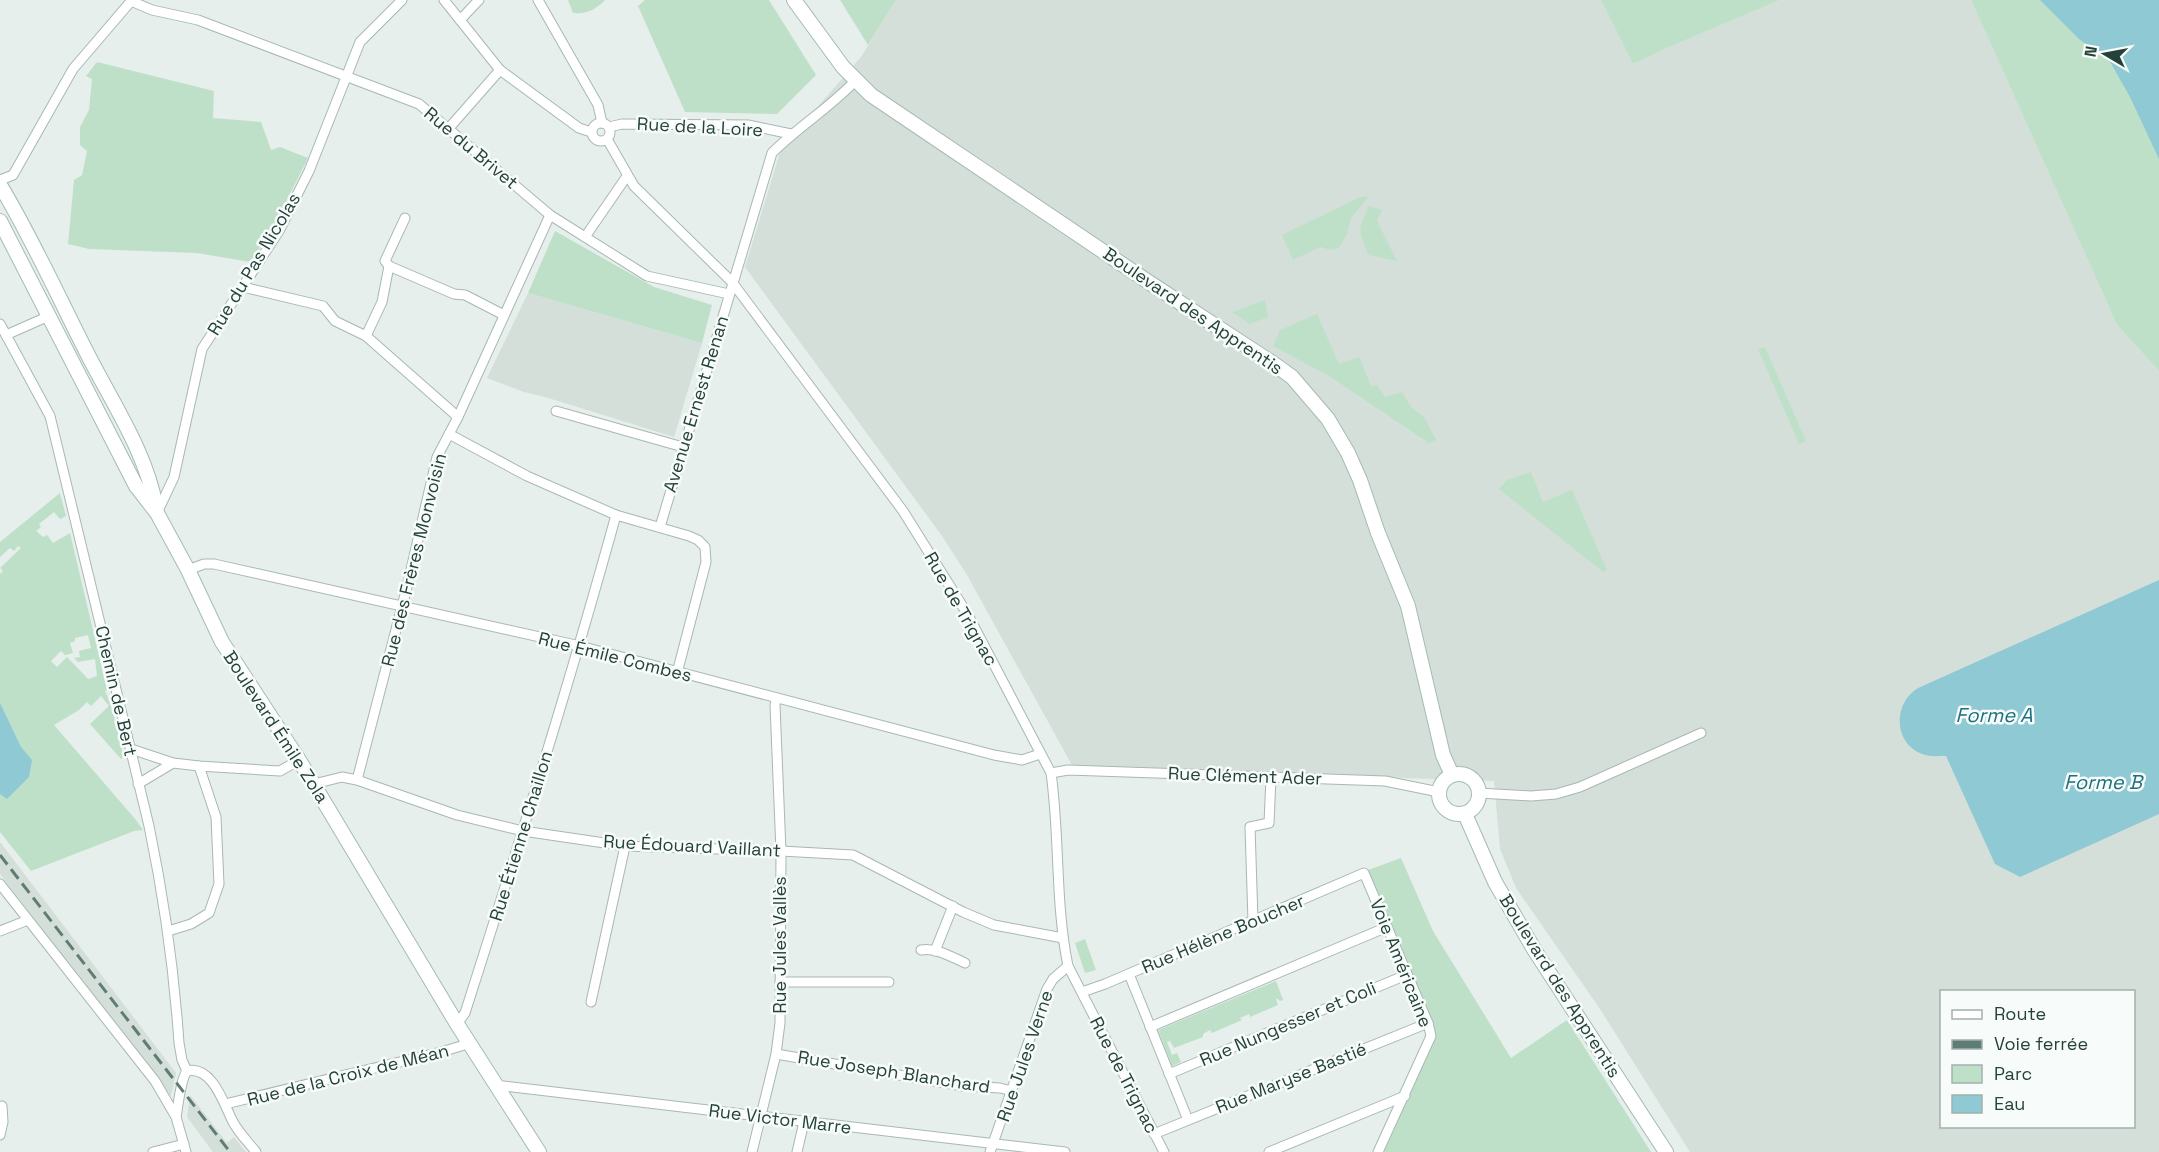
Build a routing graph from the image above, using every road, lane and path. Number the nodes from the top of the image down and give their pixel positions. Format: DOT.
graph roads {
  1 [pos="131,0"];
  2 [pos="402,0"];
  3 [pos="444,0"];
  4 [pos="479,0"];
  5 [pos="538,0"];
  6 [pos="794,0"];
  7 [pos="460,20"];
  8 [pos="500,70"];
  9 [pos="346,77"];
  10 [pos="856,80"];
  11 [pos="606,125"];
  12 [pos="449,128"];
  13 [pos="591,132"];
  14 [pos="791,134"];
  15 [pos="607,139"];
  16 [pos="627,176"];
  17 [pos="0,180"];
  18 [pos="0,185"];
  19 [pos="550,215"];
  20 [pos="405,218"];
  21 [pos="0,221"];
  22 [pos="585,237"];
  23 [pos="388,266"];
  24 [pos="732,282"];
  25 [pos="243,287"];
  26 [pos="729,294"];
  27 [pos="504,315"];
  28 [pos="49,316"];
  29 [pos="0,324"];
  30 [pos="6,335"];
  31 [pos="366,336"];
  32 [pos="556,411"];
  33 [pos="458,417"];
  34 [pos="449,434"];
  35 [pos="683,447"];
  36 [pos="157,513"];
  37 [pos="616,515"];
  38 [pos="660,527"];
  39 [pos="188,570"];
  40 [pos="402,607"];
  41 [pos="580,646"];
  42 [pos="677,673"];
  43 [pos="776,699"];
  44 [pos="1701,733"];
  45 [pos="130,749"];
  46 [pos="1040,754"];
  47 [pos="299,760"];
  48 [pos="173,763"];
  49 [pos="199,766"];
  50 [pos="1051,773"];
  51 [pos="1452,775"];
  52 [pos="1271,777"];
  53 [pos="357,780"];
  54 [pos="138,784"];
  55 [pos="314,784"];
  56 [pos="1439,792"];
  57 [pos="1479,793"];
  58 [pos="1465,814"];
  59 [pos="524,831"];
  60 [pos="625,846"];
  61 [pos="782,851"];
  62 [pos="1364,873"];
  63 [pos="0,884"];
  64 [pos="953,906"];
  65 [pos="26,921"];
  66 [pos="1253,921"];
  67 [pos="1387,927"];
  68 [pos="0,931"];
  69 [pos="168,931"];
  70 [pos="1062,938"];
  71 [pos="921,950"];
  72 [pos="935,951"];
  73 [pos="965,963"];
  74 [pos="1068,966"];
  75 [pos="1129,974"];
  76 [pos="1406,975"];
  77 [pos="780,982"];
  78 [pos="889,982"];
  79 [pos="1082,992"];
  80 [pos="591,1002"];
  81 [pos="1428,1023"];
  82 [pos="457,1024"];
  83 [pos="1150,1027"];
  84 [pos="468,1042"];
  85 [pos="776,1054"];
  86 [pos="187,1071"];
  87 [pos="1170,1074"];
  88 [pos="495,1085"];
  89 [pos="1011,1091"];
  90 [pos="1404,1096"];
  91 [pos="225,1104"];
  92 [pos="2,1106"];
  93 [pos="176,1117"];
  94 [pos="760,1117"];
  95 [pos="1188,1120"];
  96 [pos="804,1122"];
  97 [pos="1154,1134"];
  98 [pos="0,1135"];
  99 [pos="185,1148"];
  100 [pos="992,1148"];
  101 [pos="153,1152"];
  102 [pos="256,1152"];
  103 [pos="539,1152"];
  104 [pos="752,1152"];
  105 [pos="797,1152"];
  106 [pos="1065,1152"];
  107 [pos="1164,1152"];
  108 [pos="1269,1152"];
  109 [pos="1378,1152"];
  110 [pos="1666,1152"];
  1 -- 9 [label="street, Rue du Brivet"];
  1 -- 17 [label="street"];
  2 -- 9 [label="street, Rue du Pas Nicolas"];
  3 -- 7 [label="street"];
  4 -- 7 [label="street"];
  5 -- 11 [label="street"];
  6 -- 10 [label="main road, Boulevard des Apprentis"];
  7 -- 8 [label="street"];
  8 -- 12 [label="street"];
  8 -- 13 [label="street"];
  9 -- 12 [label="street, Rue du Brivet"];
  9 -- 25 [label="street, Rue du Pas Nicolas"];
  10 -- 14 [label="street, Avenue Ernest Renan"];
  10 -- 51 [label="main road, Boulevard des Apprentis"];
  11 -- 13 [label="street"];
  11 -- 14 [label="street, Rue de la Loire"];
  11 -- 15 [label="street"];
  12 -- 19 [label="street, Rue du Brivet"];
  13 -- 15 [label="street"];
  14 -- 24 [label="street, Avenue Ernest Renan"];
  15 -- 16 [label="street, Rue de Trignac"];
  16 -- 22 [label="street"];
  16 -- 24 [label="street, Rue de Trignac"];
  18 -- 36 [label="main road, Boulevard Émile Zola"];
  19 -- 22 [label="street, Rue du Brivet"];
  19 -- 27 [label="street, Rue des Frères Monvoisin"];
  20 -- 23 [label="street"];
  21 -- 28 [label="main road, Boulevard Émile Zola"];
  22 -- 26 [label="street, Rue du Brivet"];
  23 -- 27 [label="street"];
  23 -- 31 [label="street"];
  24 -- 26 [label="street, Avenue Ernest Renan"];
  24 -- 46 [label="street, Rue de Trignac"];
  25 -- 31 [label="street"];
  25 -- 36 [label="street, Rue du Pas Nicolas"];
  26 -- 35 [label="street, Avenue Ernest Renan"];
  27 -- 33 [label="street, Rue des Frères Monvoisin"];
  28 -- 30 [label="street"];
  28 -- 36 [label="main road, Boulevard Émile Zola"];
  29 -- 30 [label="street, Chemin de Bert"];
  30 -- 45 [label="street, Chemin de Bert"];
  31 -- 33 [label="street"];
  32 -- 35 [label="street"];
  33 -- 34 [label="street, Rue des Frères Monvoisin"];
  34 -- 37 [label="street"];
  34 -- 40 [label="street, Rue des Frères Monvoisin"];
  35 -- 38 [label="street, Avenue Ernest Renan"];
  36 -- 39 [label="main road, Boulevard Émile Zola"];
  37 -- 38 [label="street"];
  37 -- 41 [label="street, Rue Étienne Chaillon"];
  38 -- 42 [label="street"];
  39 -- 40 [label="street, Rue Émile Combes"];
  39 -- 47 [label="main road, Boulevard Émile Zola"];
  40 -- 41 [label="street, Rue Émile Combes"];
  40 -- 53 [label="street, Rue des Frères Monvoisin"];
  41 -- 42 [label="street, Rue Émile Combes"];
  41 -- 59 [label="street, Rue Étienne Chaillon"];
  42 -- 43 [label="street, Rue Émile Combes"];
  43 -- 46 [label="street, Rue Émile Combes"];
  43 -- 61 [label="street, Rue Jules Vallès"];
  44 -- 57 [label="street"];
  45 -- 48 [label="street"];
  45 -- 54 [label="street, Chemin de Bert"];
  46 -- 50 [label="street, Rue de Trignac"];
  47 -- 49 [label="street"];
  47 -- 55 [label="main road, Boulevard Émile Zola"];
  48 -- 49 [label="street"];
  48 -- 54 [label="street"];
  49 -- 69 [label="street"];
  50 -- 52 [label="street, Rue Clément Ader"];
  50 -- 70 [label="street, Rue de Trignac"];
  51 -- 56 [label="main road"];
  51 -- 57 [label="main road"];
  52 -- 56 [label="street, Rue Clément Ader"];
  52 -- 66 [label="street"];
  53 -- 55 [label="street, Rue Édouard Vaillant"];
  53 -- 59 [label="street, Rue Édouard Vaillant"];
  54 -- 69 [label="street, Chemin de Bert"];
  55 -- 82 [label="main road, Boulevard Émile Zola"];
  56 -- 58 [label="main road"];
  57 -- 58 [label="main road"];
  58 -- 110 [label="main road, Boulevard des Apprentis"];
  59 -- 60 [label="street, Rue Édouard Vaillant"];
  59 -- 82 [label="street, Rue Étienne Chaillon"];
  60 -- 61 [label="street, Rue Édouard Vaillant"];
  60 -- 80 [label="street"];
  61 -- 64 [label="street, Rue Édouard Vaillant"];
  61 -- 77 [label="street, Rue Jules Vallès"];
  62 -- 66 [label="street, Rue Hélène Boucher"];
  62 -- 67 [label="street, Voie Américaine"];
  63 -- 65 [label="street"];
  64 -- 70 [label="street, Rue Édouard Vaillant"];
  64 -- 72 [label="street"];
  65 -- 68 [label="street"];
  65 -- 93 [label="street"];
  66 -- 75 [label="street, Rue Hélène Boucher"];
  67 -- 76 [label="street, Voie Américaine"];
  67 -- 83 [label="street"];
  69 -- 86 [label="street, Chemin de Bert"];
  70 -- 74 [label="street, Rue de Trignac"];
  71 -- 72 [label="street"];
  72 -- 73 [label="street"];
  74 -- 79 [label="street, Rue de Trignac"];
  74 -- 89 [label="street, Rue Jules Verne"];
  75 -- 79 [label="street, Rue Hélène Boucher"];
  75 -- 83 [label="street"];
  76 -- 81 [label="street, Voie Américaine"];
  76 -- 87 [label="street, Rue Nungesser et Coli"];
  77 -- 78 [label="street"];
  77 -- 85 [label="street, Rue Jules Vallès"];
  79 -- 97 [label="street, Rue de Trignac"];
  81 -- 90 [label="street, Voie Américaine"];
  81 -- 95 [label="street, Rue Maryse Bastié"];
  82 -- 84 [label="main road, Boulevard Émile Zola"];
  83 -- 87 [label="street"];
  84 -- 88 [label="main road, Boulevard Émile Zola"];
  84 -- 91 [label="street, Rue de la Croix de Méan"];
  85 -- 89 [label="street, Rue Joseph Blanchard"];
  85 -- 94 [label="street, Rue Jules Vallès"];
  86 -- 91 [label="street"];
  86 -- 93 [label="street"];
  87 -- 95 [label="street"];
  88 -- 94 [label="street, Rue Victor Marre"];
  88 -- 103 [label="main road, Boulevard Émile Zola"];
  89 -- 100 [label="street, Rue Jules Verne"];
  90 -- 108 [label="street"];
  90 -- 109 [label="street, Voie Américaine"];
  91 -- 102 [label="street"];
  92 -- 98 [label="street"];
  93 -- 99 [label="street"];
  94 -- 96 [label="street, Rue Victor Marre"];
  94 -- 104 [label="street, Rue Jules Vallès"];
  95 -- 97 [label="street, Rue Maryse Bastié"];
  96 -- 100 [label="street, Rue Victor Marre"];
  96 -- 105 [label="street"];
  97 -- 107 [label="street, Rue de Trignac"];
  99 -- 101 [label="street"];
  100 -- 106 [label="street, Rue Victor Marre"];
}
